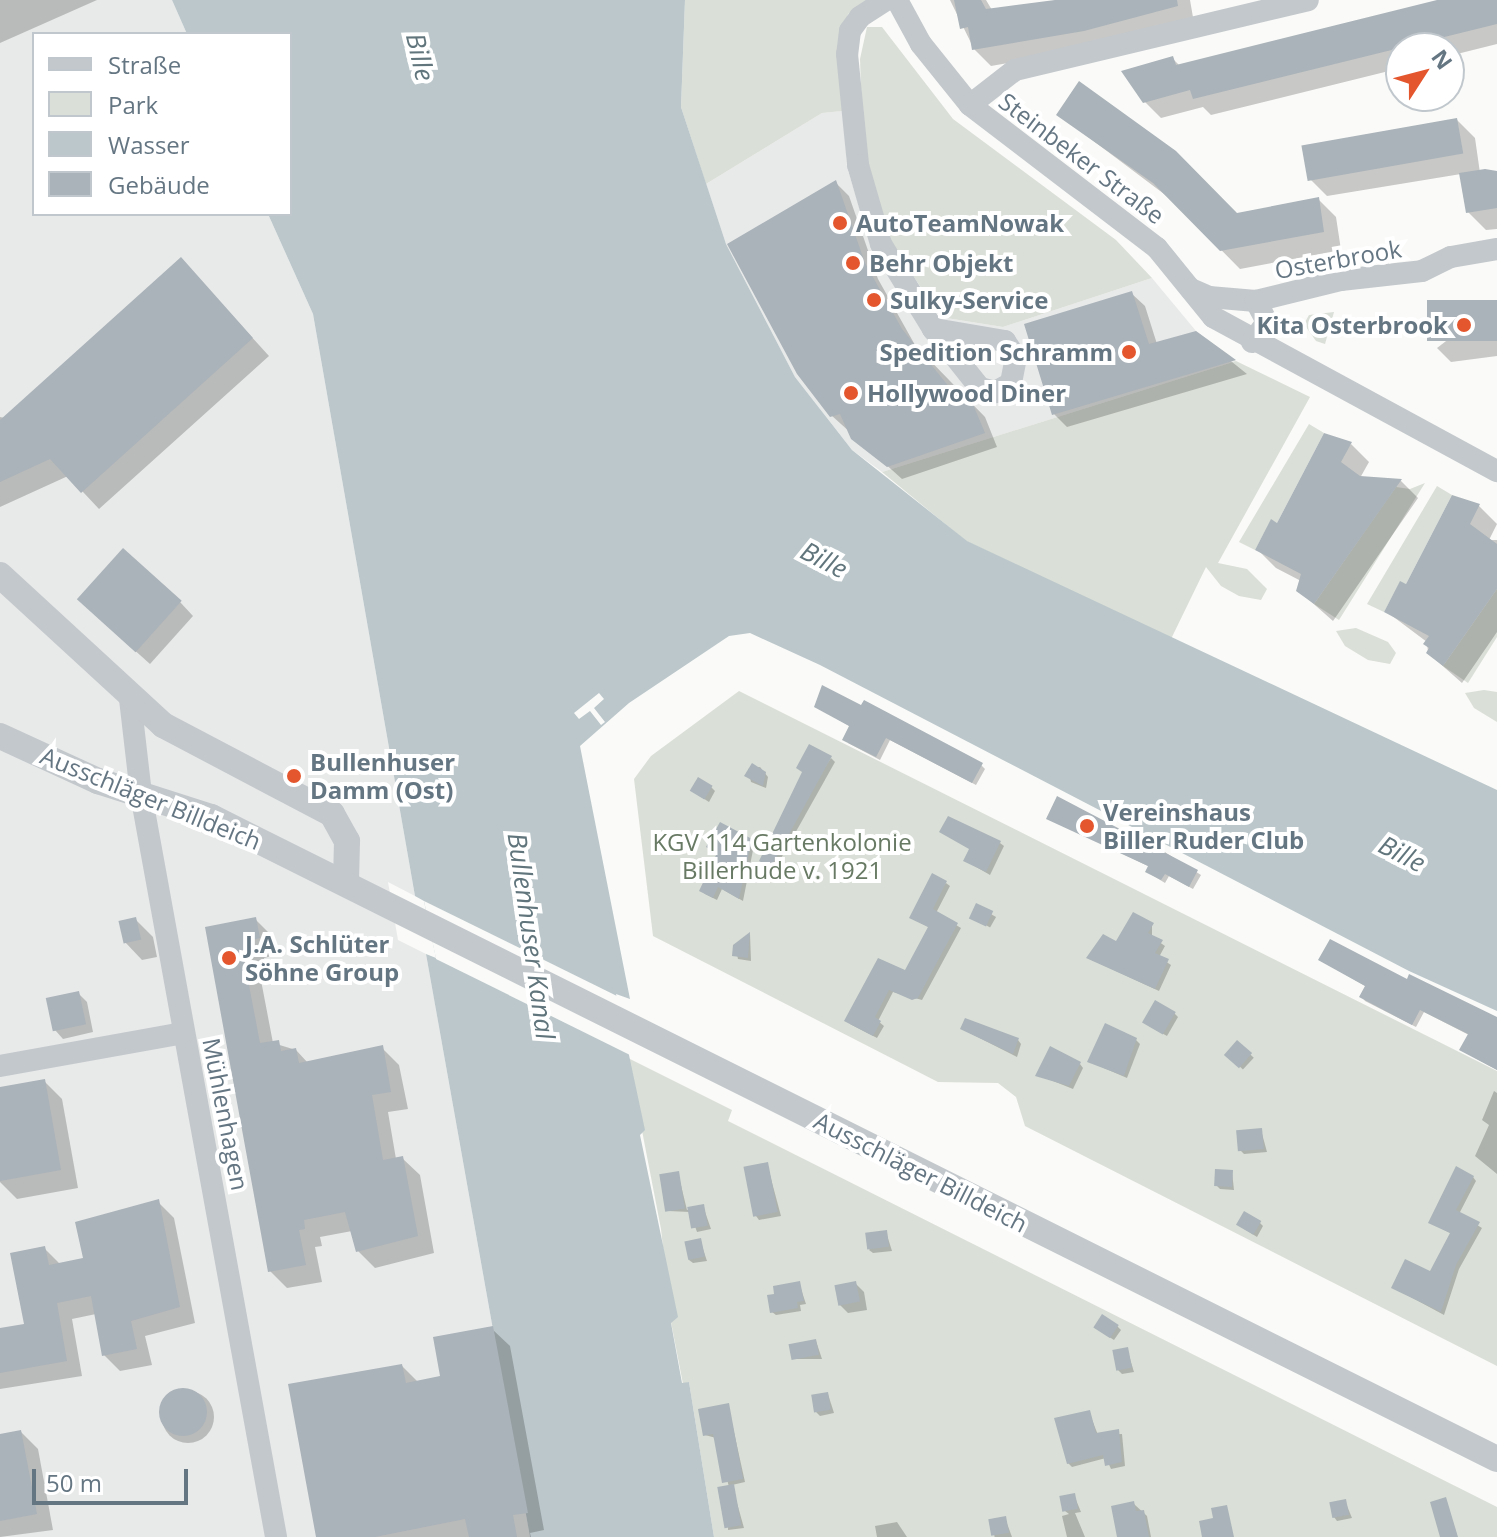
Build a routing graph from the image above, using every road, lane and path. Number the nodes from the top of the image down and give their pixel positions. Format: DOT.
graph roads {
  1 [pos="886,0"];
  2 [pos="897,0"];
  3 [pos="1308,0"];
  4 [pos="970,105"];
  5 [pos="1497,249"];
  6 [pos="1186,287"];
  7 [pos="1256,301"];
  8 [pos="933,329"];
  9 [pos="1252,342"];
  10 [pos="1497,471"];
  11 [pos="0,575"];
  12 [pos="130,699"];
  13 [pos="0,736"];
  14 [pos="141,794"];
  15 [pos="346,882"];
  16 [pos="184,1033"];
  17 [pos="0,1066"];
  18 [pos="1497,1459"];
  19 [pos="276,1537"];
  1 -- 8 [label="street"];
  2 -- 4 [label="street, Steinbeker Straße"];
  3 -- 4 [label="street"];
  4 -- 6 [label="street, Steinbeker Straße"];
  5 -- 7 [label="street, Osterbrook"];
  6 -- 7 [label="street, Osterbrook"];
  6 -- 9 [label="street, Steinbeker Straße"];
  7 -- 9 [label="street"];
  9 -- 10 [label="street, Steinbeker Straße"];
  11 -- 12 [label="street"];
  12 -- 14 [label="street, Mühlenhagen"];
  12 -- 15 [label="street"];
  13 -- 14 [label="street, Ausschläger Billdeich"];
  14 -- 15 [label="street, Ausschläger Billdeich"];
  14 -- 16 [label="street, Mühlenhagen"];
  15 -- 18 [label="street, Ausschläger Billdeich"];
  16 -- 17 [label="street"];
  16 -- 19 [label="street, Mühlenhagen"];
}
